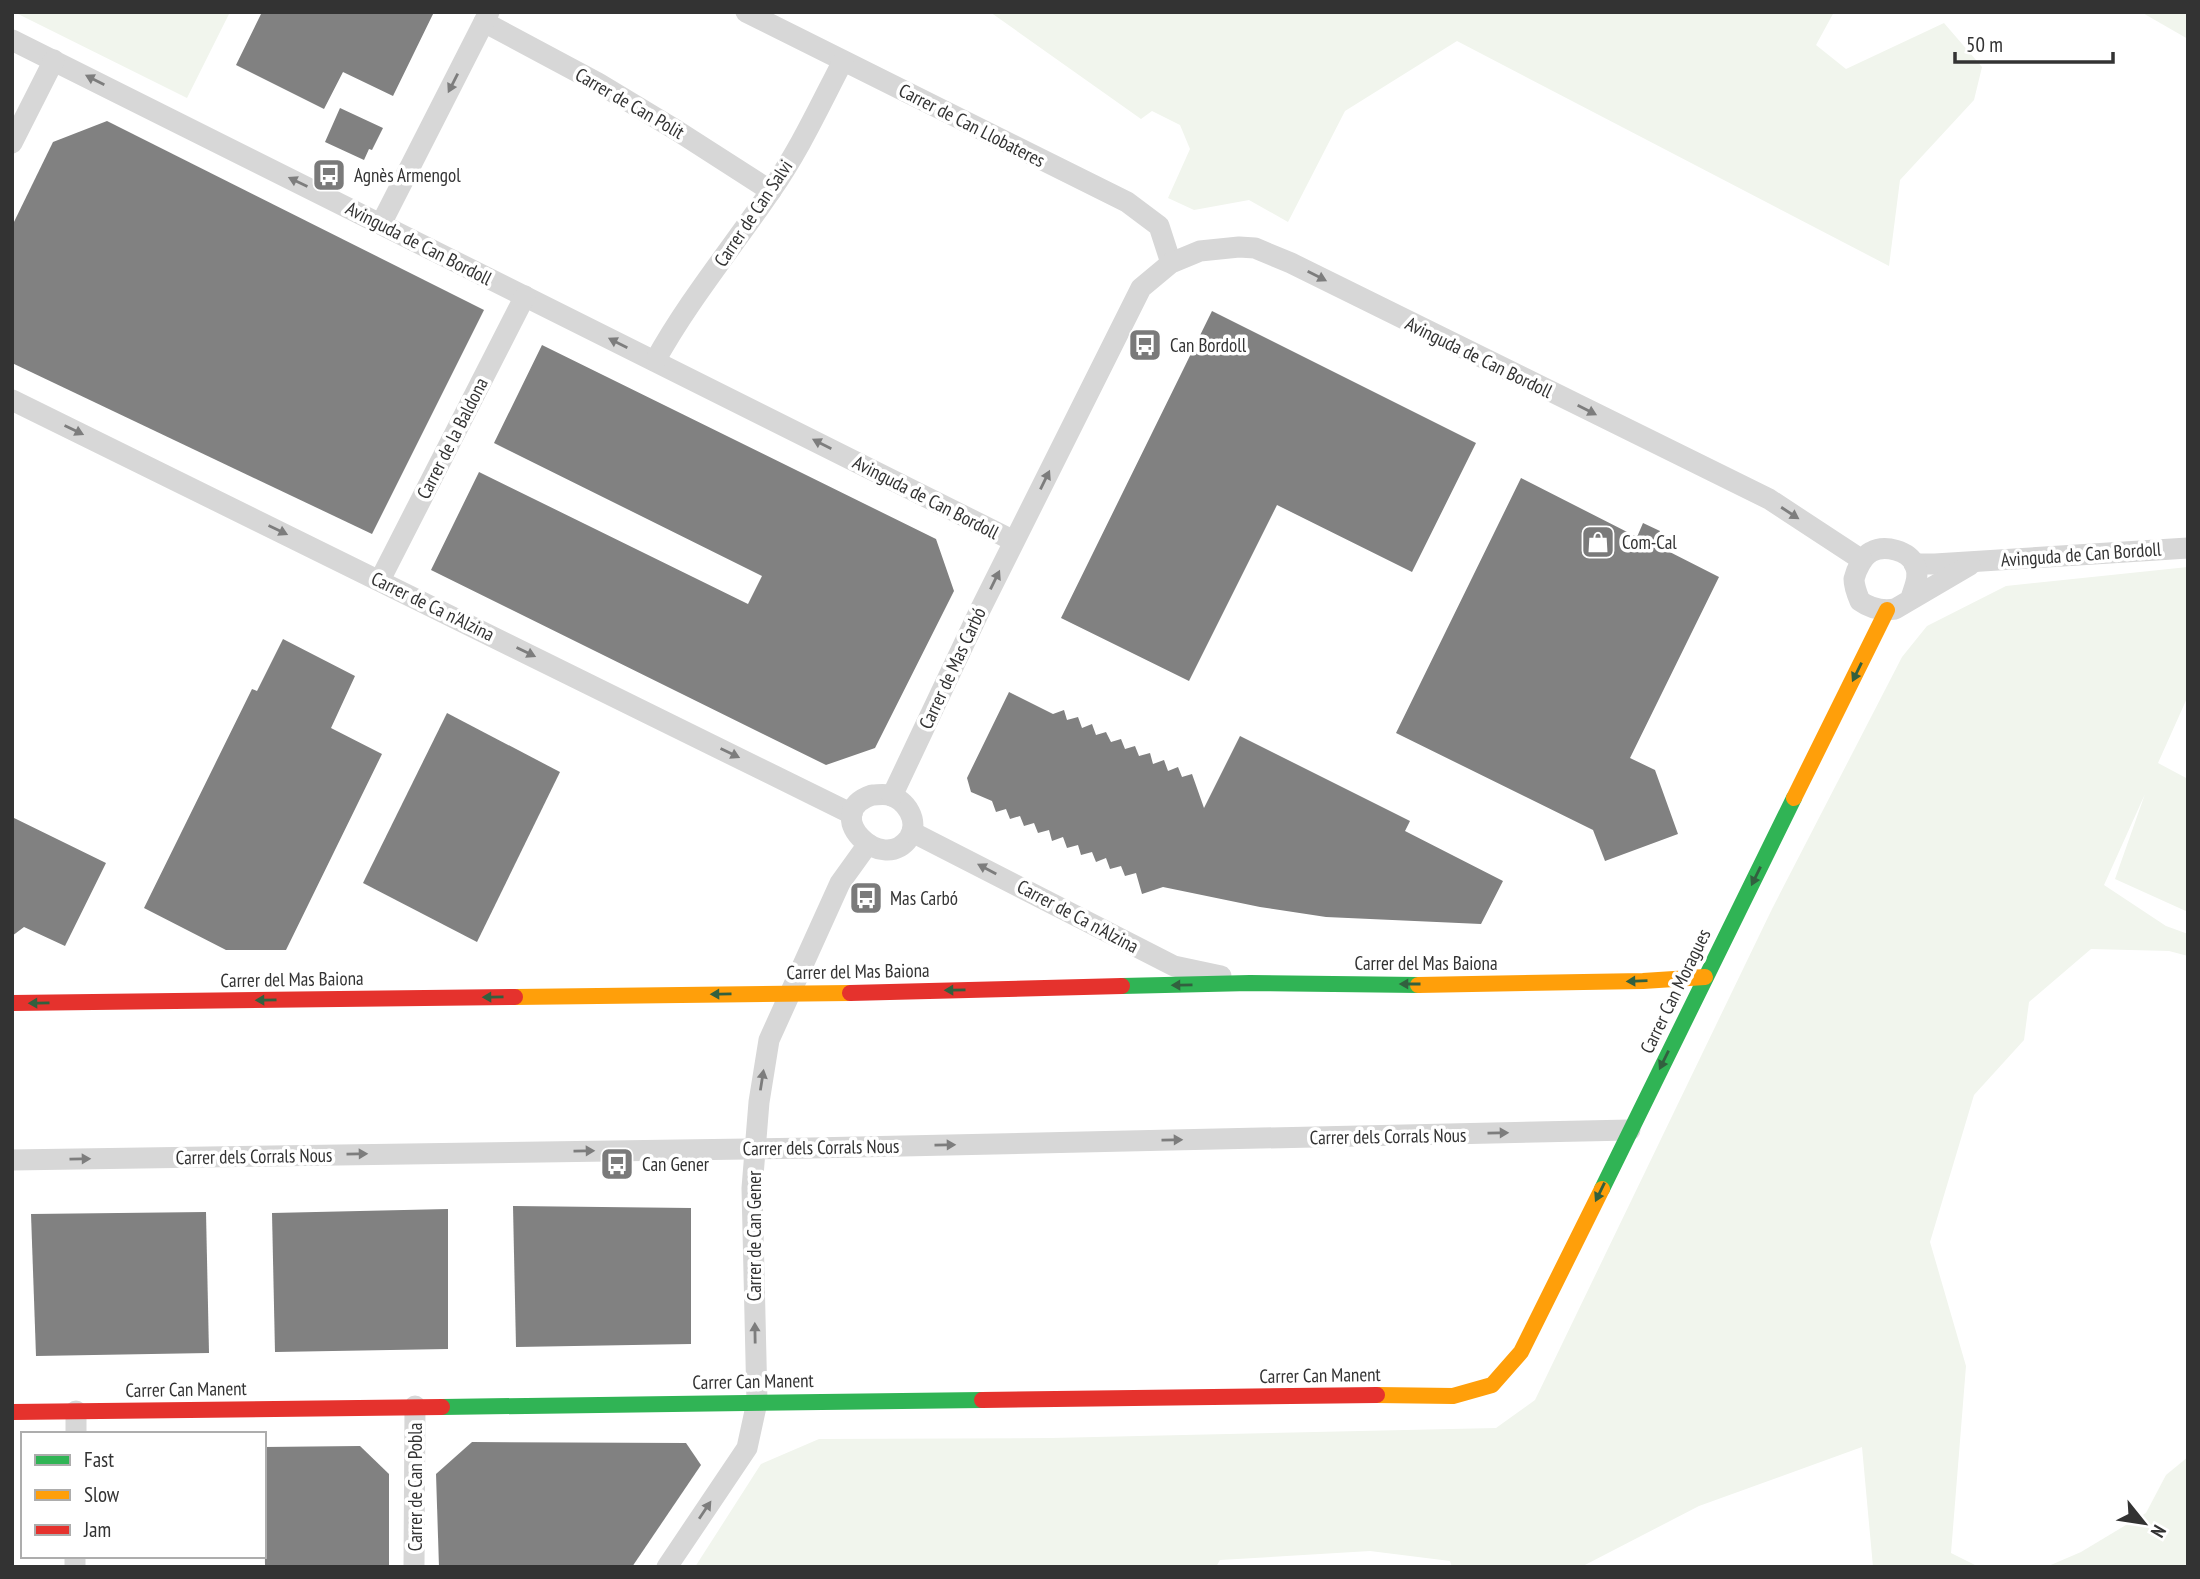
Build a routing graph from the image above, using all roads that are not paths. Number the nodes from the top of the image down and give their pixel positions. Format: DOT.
graph roads {
  1 [pos="746,12"];
  2 [pos="486,17"];
  3 [pos="12,40"];
  4 [pos="54,60"];
  5 [pos="843,61"];
  6 [pos="12,143"];
  7 [pos="771,191"];
  8 [pos="381,224"];
  9 [pos="1171,263"];
  10 [pos="525,296"];
  11 [pos="655,361"];
  12 [pos="12,400"];
  13 [pos="1014,541"];
  14 [pos="2188,548"];
  15 [pos="1862,560"];
  16 [pos="1975,562"];
  17 [pos="1914,564"];
  18 [pos="380,580"];
  19 [pos="1911,598"];
  20 [pos="1887,610"];
  21 [pos="892,796"];
  22 [pos="852,814"];
  23 [pos="912,832"];
  24 [pos="868,844"];
  25 [pos="1705,977"];
  26 [pos="1250,983"];
  27 [pos="789,994"];
  28 [pos="12,1003"];
  29 [pos="1630,1130"];
  30 [pos="754,1148"];
  31 [pos="12,1160"];
  32 [pos="1492,1385"];
  33 [pos="757,1402"];
  34 [pos="415,1406"];
  35 [pos="12,1412"];
  36 [pos="76,1412"];
  37 [pos="76,1432"];
  38 [pos="414,1567"];
  39 [pos="667,1567"];
  1 -- 5 [label="street, Carrer de Can Llobateres"];
  2 -- 7 [label="street, Carrer de Can Polit"];
  2 -- 8 [label="street, one-way"];
  3 -- 4 [label="street, Avinguda de Can Bordoll"];
  4 -- 6 [label="street"];
  8 -- 4 [label="street, Avinguda de Can Bordoll, one-way"];
  5 -- 7 [label="street, Carrer de Can Salvi"];
  5 -- 9 [label="street, Carrer de Can Llobateres"];
  7 -- 11 [label="street, Carrer de Can Salvi"];
  8 -- 10 [label="street, Avinguda de Can Bordoll"];
  13 -- 9 [label="street, Avinguda de Can Bordoll, one-way"];
  9 -- 15 [label="street, Avinguda de Can Bordoll, one-way"];
  11 -- 10 [label="street, Avinguda de Can Bordoll, one-way"];
  10 -- 18 [label="street, Carrer de la Baldona"];
  13 -- 11 [label="street, Avinguda de Can Bordoll, one-way"];
  12 -- 18 [label="street, Carrer de Ca n'Alzina, one-way"];
  21 -- 13 [label="street, Carrer de Mas Carbó, one-way"];
  14 -- 16 [label="street, Avinguda de Can Bordoll"];
  15 -- 17 [label="street"];
  15 -- 20 [label="street"];
  16 -- 17 [label="street, Avinguda de Can Bordoll"];
  16 -- 19 [label="street, Avinguda de Can Bordoll"];
  17 -- 19 [label="street"];
  18 -- 22 [label="street, Carrer de Ca n'Alzina, one-way"];
  19 -- 20 [label="street"];
  20 -- 25 [label="street, Carrer Can Moragues, one-way"];
  21 -- 22 [label="street"];
  21 -- 23 [label="street"];
  22 -- 24 [label="street"];
  23 -- 24 [label="street"];
  26 -- 23 [label="street, Carrer de Ca n'Alzina, one-way"];
  24 -- 27 [label="street, Carrer de Can Gener"];
  25 -- 26 [label="street, Carrer del Mas Baiona, one-way"];
  25 -- 29 [label="street, Carrer Can Moragues, one-way"];
  26 -- 27 [label="street, Carrer del Mas Baiona, one-way"];
  27 -- 28 [label="street, Carrer del Mas Baiona, one-way"];
  30 -- 27 [label="street, Carrer de Can Gener, one-way"];
  30 -- 29 [label="street, Carrer dels Corrals Nous, one-way"];
  29 -- 32 [label="street, Carrer Can Moragues, one-way"];
  31 -- 30 [label="street, Carrer dels Corrals Nous, one-way"];
  33 -- 30 [label="street, Carrer de Can Gener, one-way"];
  32 -- 33 [label="street, Carrer Can Manent"];
  33 -- 34 [label="street, Carrer Can Manent"];
  39 -- 33 [label="street, Carrer de Can Gener, one-way"];
  34 -- 36 [label="street, Carrer Can Manent"];
  34 -- 38 [label="street, Carrer de Can Pobla"];
  35 -- 36 [label="street, Carrer Can Manent"];
  36 -- 37 [label="street"];
}
